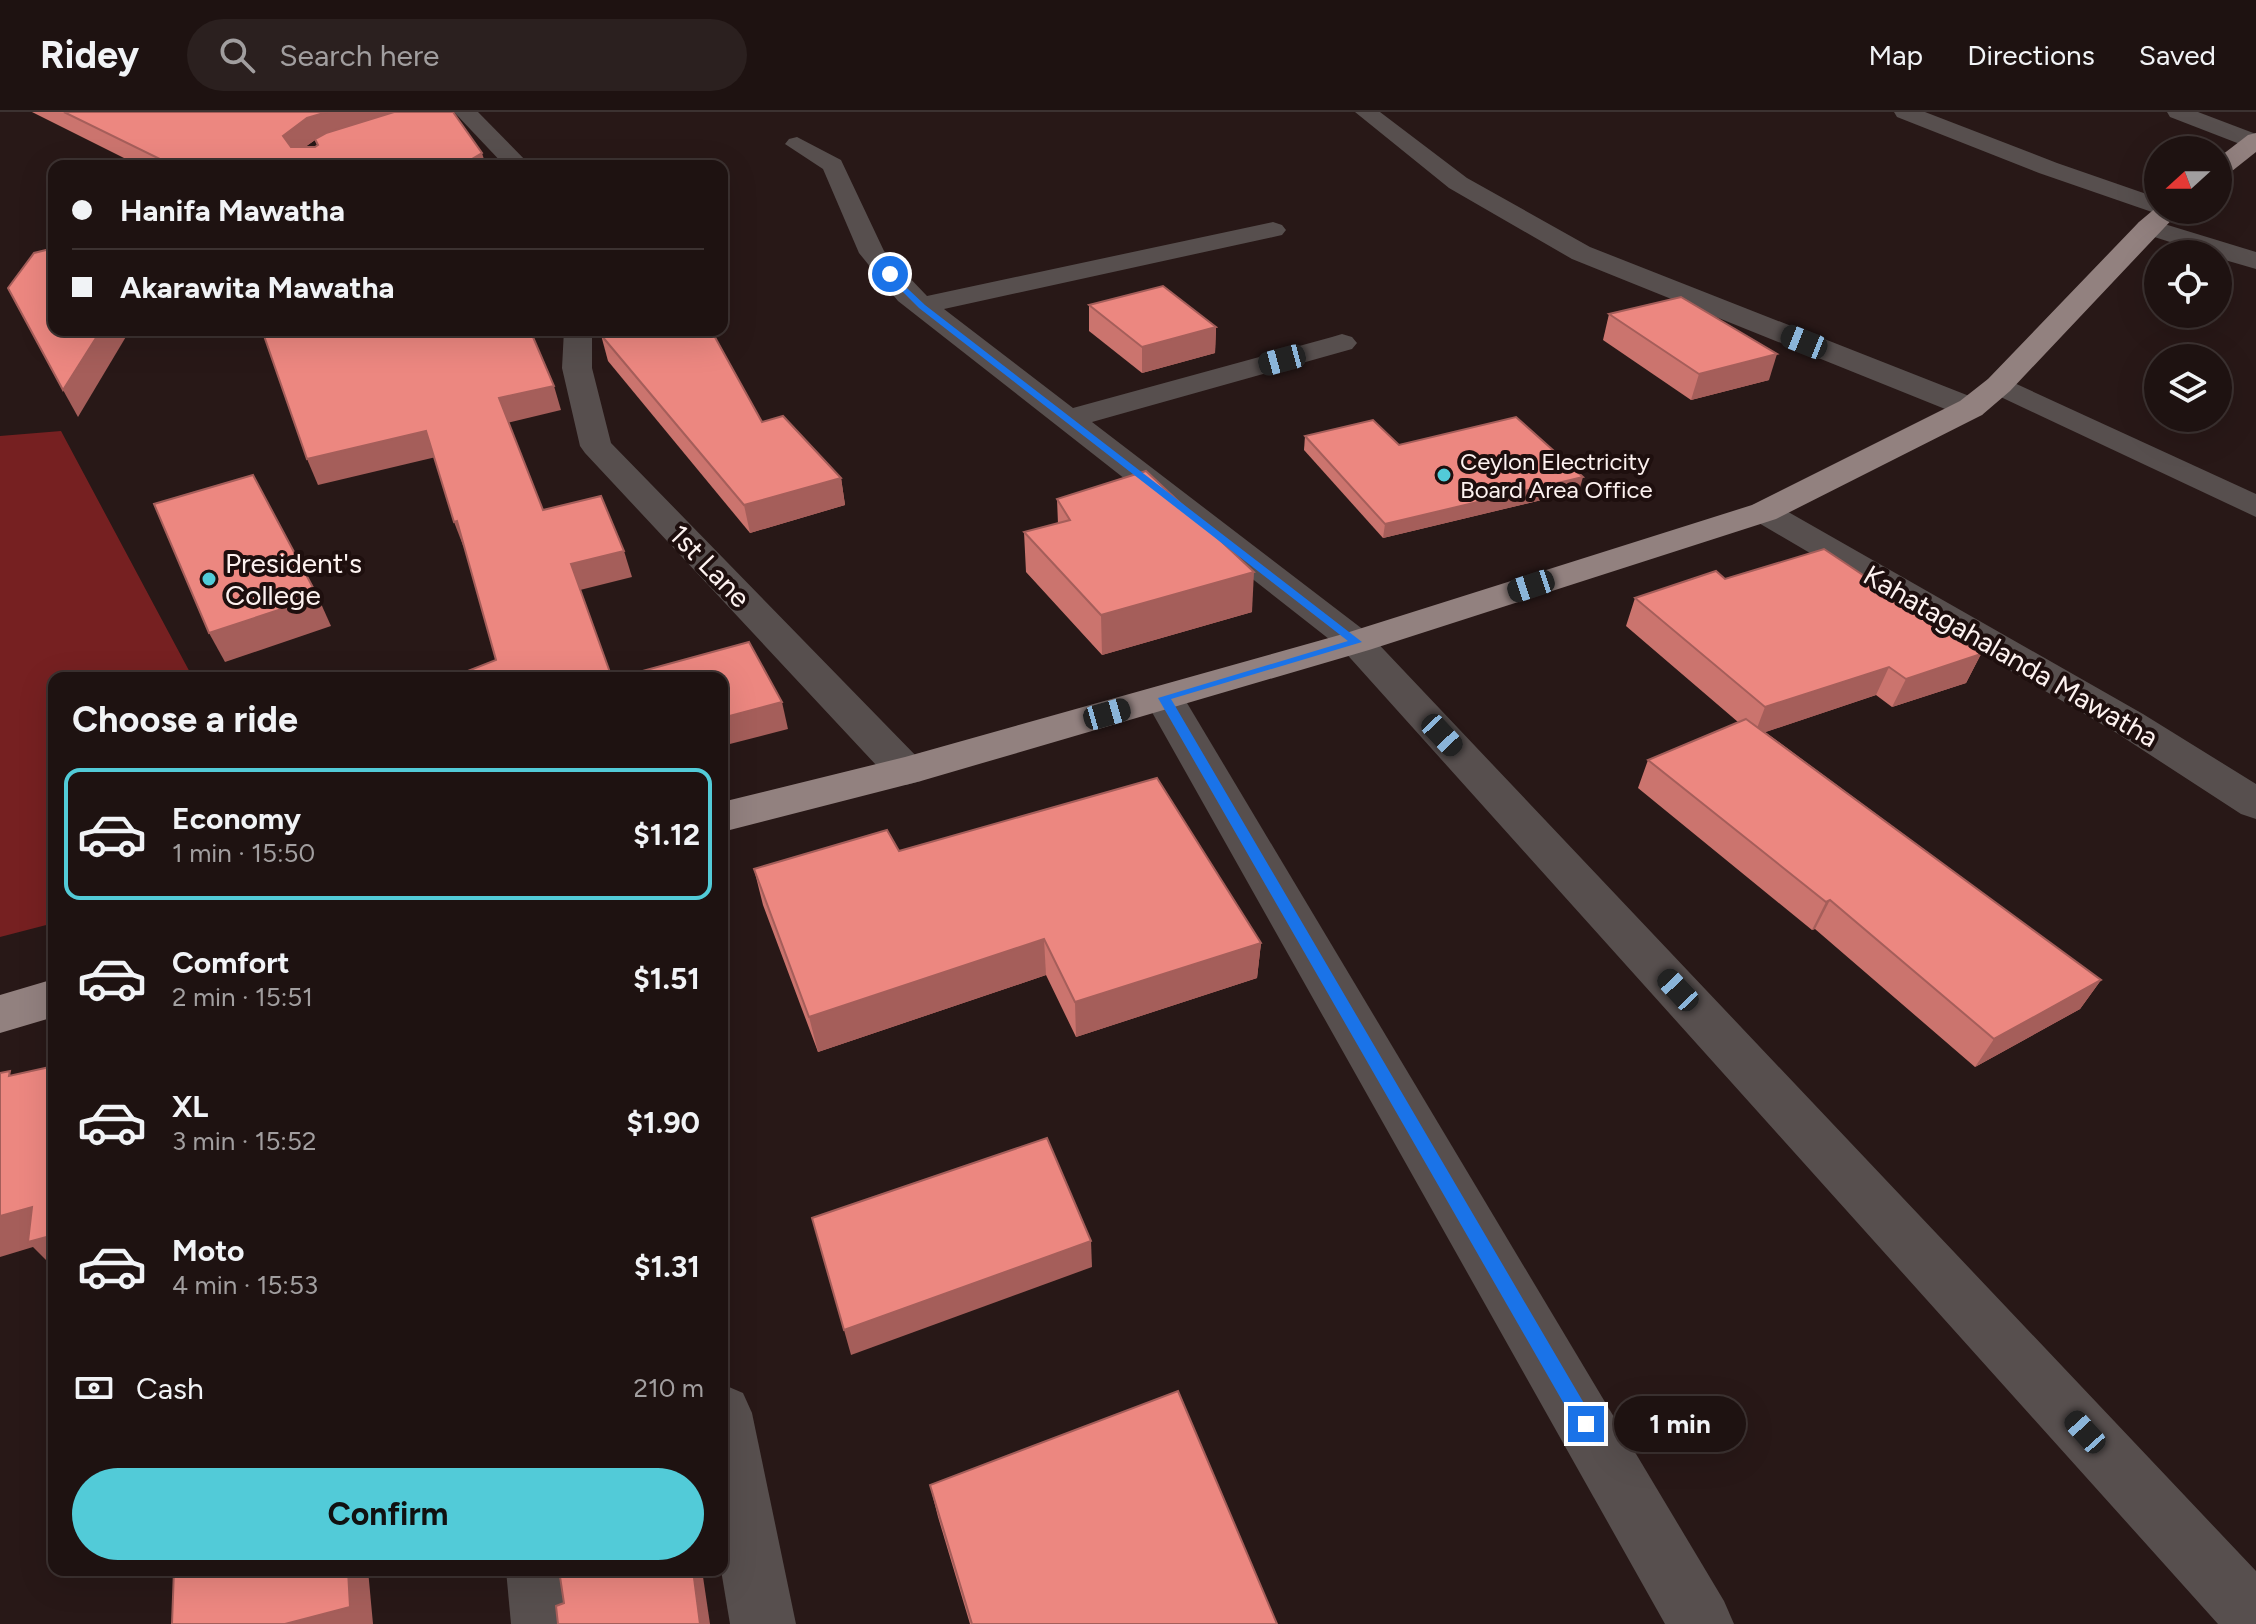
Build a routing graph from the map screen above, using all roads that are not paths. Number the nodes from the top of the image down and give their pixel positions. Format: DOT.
graph roads {
  1 [pos="465,112"];
  2 [pos="1366,112"];
  3 [pos="1905,112"];
  4 [pos="2178,112"];
  5 [pos="2255,140"];
  6 [pos="797,144"];
  7 [pos="2232,159"];
  8 [pos="513,160"];
  9 [pos="2144,208"];
  10 [pos="2149,224"];
  11 [pos="2179,224"];
  12 [pos="1273,230"];
  13 [pos="2256,261"];
  14 [pos="922,306"];
  15 [pos="578,336"];
  16 [pos="1342,343"];
  17 [pos="1999,385"];
  18 [pos="1971,408"];
  19 [pos="1068,419"];
  20 [pos="2256,507"];
  21 [pos="1764,512"];
  22 [pos="1356,642"];
  23 [pos="1164,698"];
  24 [pos="906,771"];
  25 [pos="2256,804"];
  26 [pos="728,816"];
  27 [pos="48,1000"];
  28 [pos="0,1014"];
  29 [pos="728,1444"];
  30 [pos="539,1576"];
  31 [pos="2256,1618"];
  32 [pos="544,1624"];
  33 [pos="763,1624"];
  34 [pos="1701,1624"];
  1 -- 8 [label="street"];
  2 -- 18 [label="street"];
  3 -- 9 [label="street"];
  4 -- 5 [label="street"];
  5 -- 7 [label="main road"];
  6 -- 14 [label="street"];
  10 -- 17 [label="main road"];
  11 -- 13 [label="street"];
  12 -- 14 [label="street"];
  14 -- 19 [label="street"];
  15 -- 24 [label="street, 1st Lane"];
  16 -- 19 [label="street"];
  17 -- 18 [label="main road"];
  17 -- 20 [label="street"];
  18 -- 21 [label="main road"];
  19 -- 22 [label="street"];
  21 -- 22 [label="main road"];
  21 -- 25 [label="street, Kahatagahalanda Mawatha"];
  22 -- 23 [label="main road"];
  22 -- 31 [label="street"];
  23 -- 24 [label="main road"];
  23 -- 34 [label="street"];
  24 -- 26 [label="main road"];
  27 -- 28 [label="main road"];
  29 -- 33 [label="street"];
  30 -- 32 [label="street"];
}
